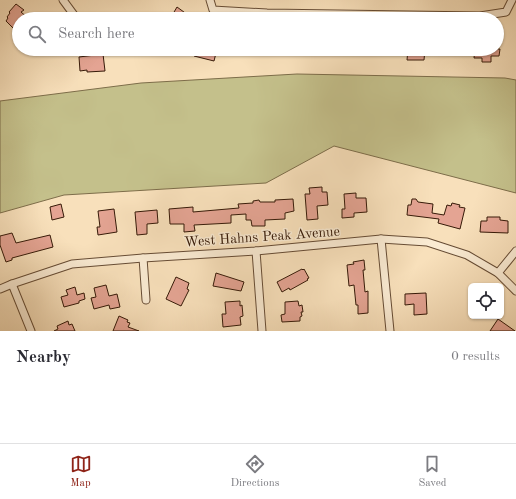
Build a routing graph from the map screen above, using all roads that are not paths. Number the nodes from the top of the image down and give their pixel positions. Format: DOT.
graph roads {
  1 [pos="63,0"];
  2 [pos="210,0"];
  3 [pos="512,0"];
  4 [pos="72,12"];
  5 [pos="250,12"];
  6 [pos="504,12"];
  7 [pos="382,239"];
  8 [pos="256,251"];
  9 [pos="516,251"];
  10 [pos="143,258"];
  11 [pos="498,273"];
  12 [pos="12,284"];
  13 [pos="0,290"];
  14 [pos="516,291"];
  15 [pos="146,300"];
  16 [pos="31,331"];
  17 [pos="262,331"];
  18 [pos="390,331"];
  1 -- 4 [label="street"];
  2 -- 5 [label="street"];
  3 -- 6 [label="street"];
  7 -- 8 [label="street, West Hahns Peak Avenue"];
  7 -- 11 [label="street, West Hahns Peak Avenue"];
  7 -- 18 [label="street"];
  8 -- 10 [label="street, West Hahns Peak Avenue"];
  8 -- 17 [label="street"];
  9 -- 11 [label="street"];
  10 -- 12 [label="street, West Hahns Peak Avenue"];
  10 -- 15 [label="street"];
  11 -- 14 [label="street, West Hahns Peak Avenue"];
  12 -- 13 [label="street, West Hahns Peak Avenue"];
  12 -- 16 [label="street"];
}
